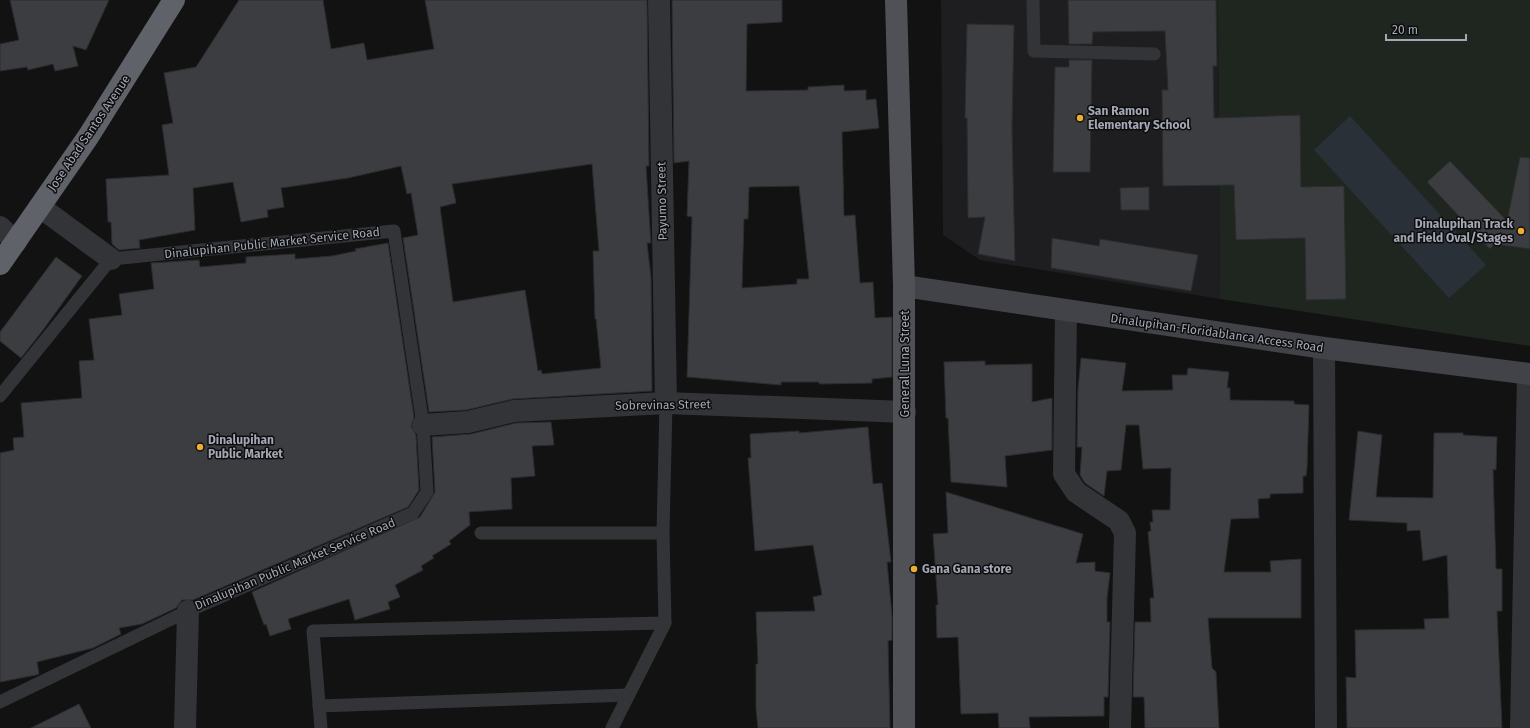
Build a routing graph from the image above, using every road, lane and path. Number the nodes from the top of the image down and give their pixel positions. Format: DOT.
graph roads {
  1 [pos="174,0"];
  2 [pos="659,0"];
  3 [pos="896,0"];
  4 [pos="1033,0"];
  5 [pos="1154,54"];
  6 [pos="40,207"];
  7 [pos="0,226"];
  8 [pos="16,242"];
  9 [pos="112,259"];
  10 [pos="0,264"];
  11 [pos="904,286"];
  12 [pos="1066,311"];
  13 [pos="1324,348"];
  14 [pos="1529,374"];
  15 [pos="0,396"];
  16 [pos="666,403"];
  17 [pos="905,412"];
  18 [pos="423,425"];
  19 [pos="663,532"];
  20 [pos="481,533"];
  21 [pos="188,610"];
  22 [pos="665,623"];
  23 [pos="628,695"];
  24 [pos="0,702"];
  25 [pos="319,706"];
  26 [pos="185,728"];
  27 [pos="321,728"];
  28 [pos="612,728"];
  29 [pos="904,728"];
  30 [pos="1120,728"];
  31 [pos="1326,728"];
  32 [pos="1521,728"];
  1 -- 6 [label="highway, Jose Abad Santos Avenue"];
  2 -- 16 [label="street, Payumo Street"];
  3 -- 11 [label="main road, General Luna Street"];
  4 -- 5 [label="lane"];
  6 -- 8 [label="highway, Jose Abad Santos Avenue"];
  6 -- 9 [label="street"];
  7 -- 8 [label="street"];
  8 -- 10 [label="highway, Jose Abad Santos Avenue"];
  9 -- 15 [label="lane"];
  9 -- 18 [label="lane, Dinalupihan Public Market Service Road"];
  11 -- 12 [label="main road, Dinalupihan-Floridablanca Access Road"];
  11 -- 17 [label="main road, General Luna Street"];
  12 -- 13 [label="main road, Dinalupihan-Floridablanca Access Road"];
  12 -- 30 [label="street"];
  13 -- 14 [label="main road, Dinalupihan-Floridablanca Access Road"];
  13 -- 31 [label="street"];
  14 -- 32 [label="street"];
  16 -- 17 [label="street, Sobrevinas Street"];
  16 -- 18 [label="street, Sobrevinas Street"];
  16 -- 19 [label="lane"];
  17 -- 29 [label="main road, General Luna Street"];
  18 -- 21 [label="lane, Dinalupihan Public Market Service Road"];
  19 -- 20 [label="lane"];
  19 -- 22 [label="lane"];
  21 -- 24 [label="lane, Dinalupihan Public Market Service Road"];
  21 -- 26 [label="street"];
  22 -- 23 [label="lane"];
  22 -- 25 [label="lane"];
  23 -- 25 [label="lane"];
  23 -- 28 [label="lane"];
  25 -- 27 [label="lane"];
}
